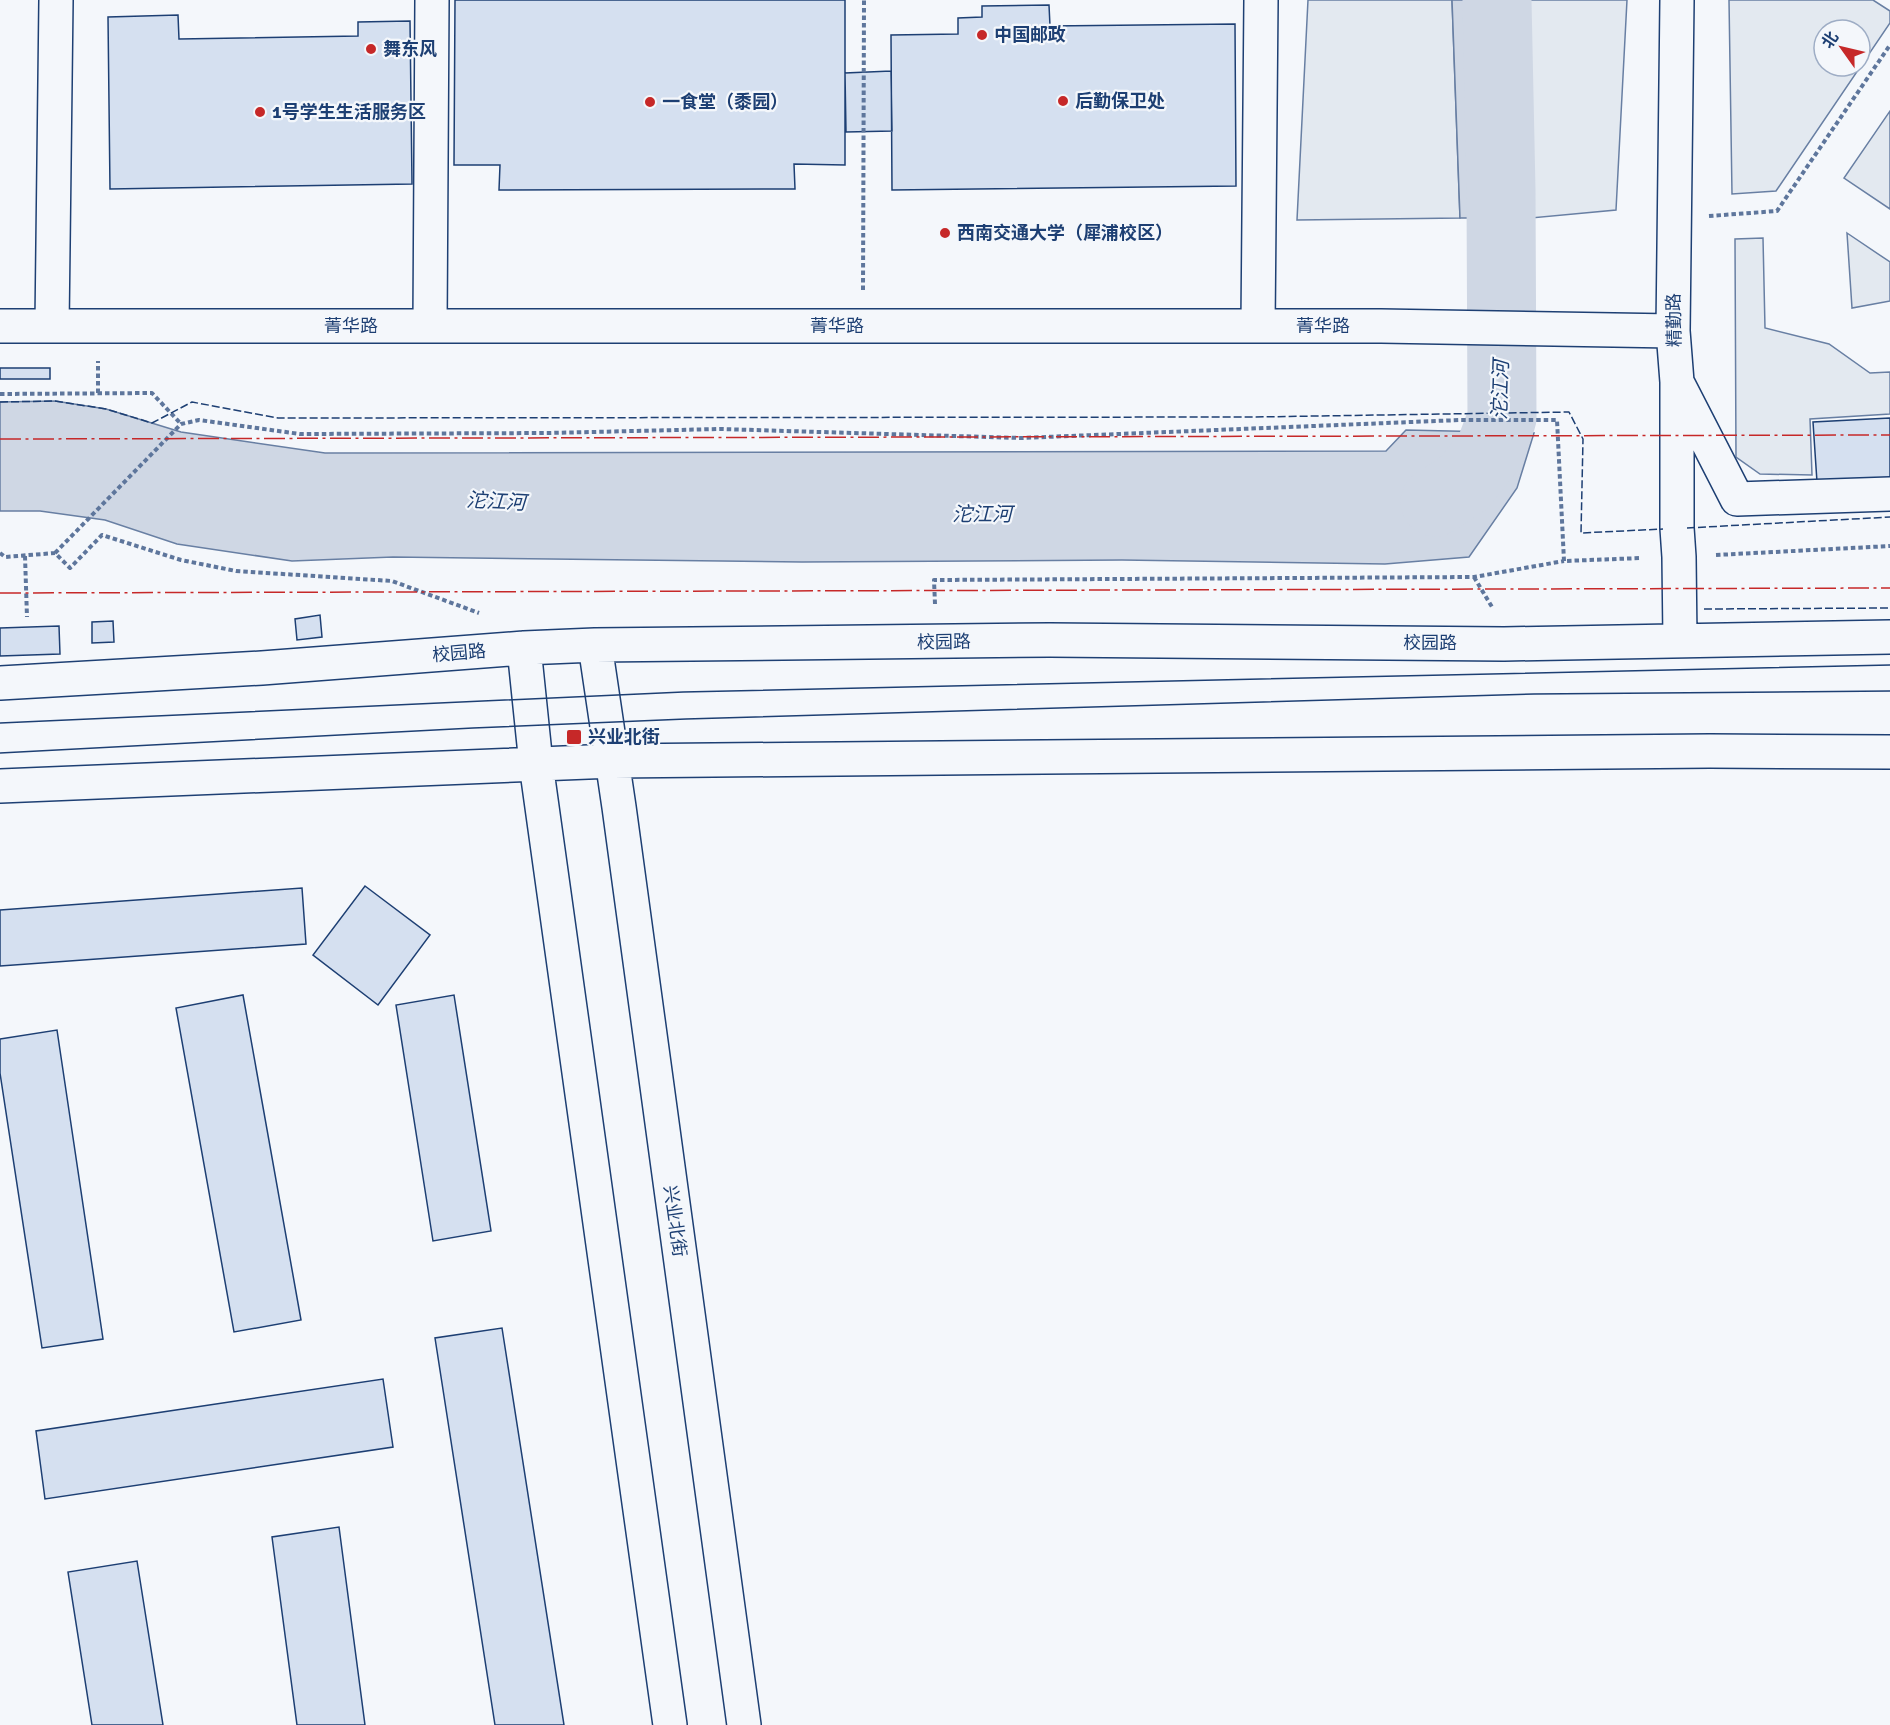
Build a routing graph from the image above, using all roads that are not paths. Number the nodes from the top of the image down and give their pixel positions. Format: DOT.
graph roads {
  1 [pos="56,0"];
  2 [pos="432,0"];
  3 [pos="1261,0"];
  4 [pos="1677,0"];
  5 [pos="0,326"];
  6 [pos="52,326"];
  7 [pos="430,326"];
  8 [pos="1258,326"];
  9 [pos="1673,331"];
  10 [pos="1677,382"];
  11 [pos="1890,494"];
  12 [pos="1890,638"];
  13 [pos="1680,640"];
  14 [pos="595,645"];
  15 [pos="524,648"];
  16 [pos="0,683"];
  17 [pos="1890,752"];
  18 [pos="613,761"];
  19 [pos="536,764"];
  20 [pos="0,786"];
  21 [pos="670,1725"];
  22 [pos="744,1725"];
  1 -- 6 [label="street"];
  2 -- 7 [label="street"];
  3 -- 8 [label="street"];
  4 -- 9 [label="street, 精勤路"];
  5 -- 6 [label="street, 菁华路"];
  6 -- 7 [label="street, 菁华路"];
  7 -- 8 [label="street, 菁华路"];
  8 -- 9 [label="street, 菁华路"];
  9 -- 10 [label="street, 精勤路"];
  10 -- 11 [label="street"];
  10 -- 13 [label="street, 精勤路"];
  12 -- 13 [label="street, 校园路"];
  13 -- 14 [label="street, 校园路"];
  14 -- 15 [label="street, 校园路"];
  14 -- 18 [label="street, 兴业北街"];
  15 -- 16 [label="street, 校园路"];
  15 -- 19 [label="street"];
  17 -- 18 [label="street"];
  18 -- 19 [label="street"];
  18 -- 22 [label="street, 兴业北街"];
  19 -- 20 [label="street"];
  19 -- 21 [label="street"];
}
